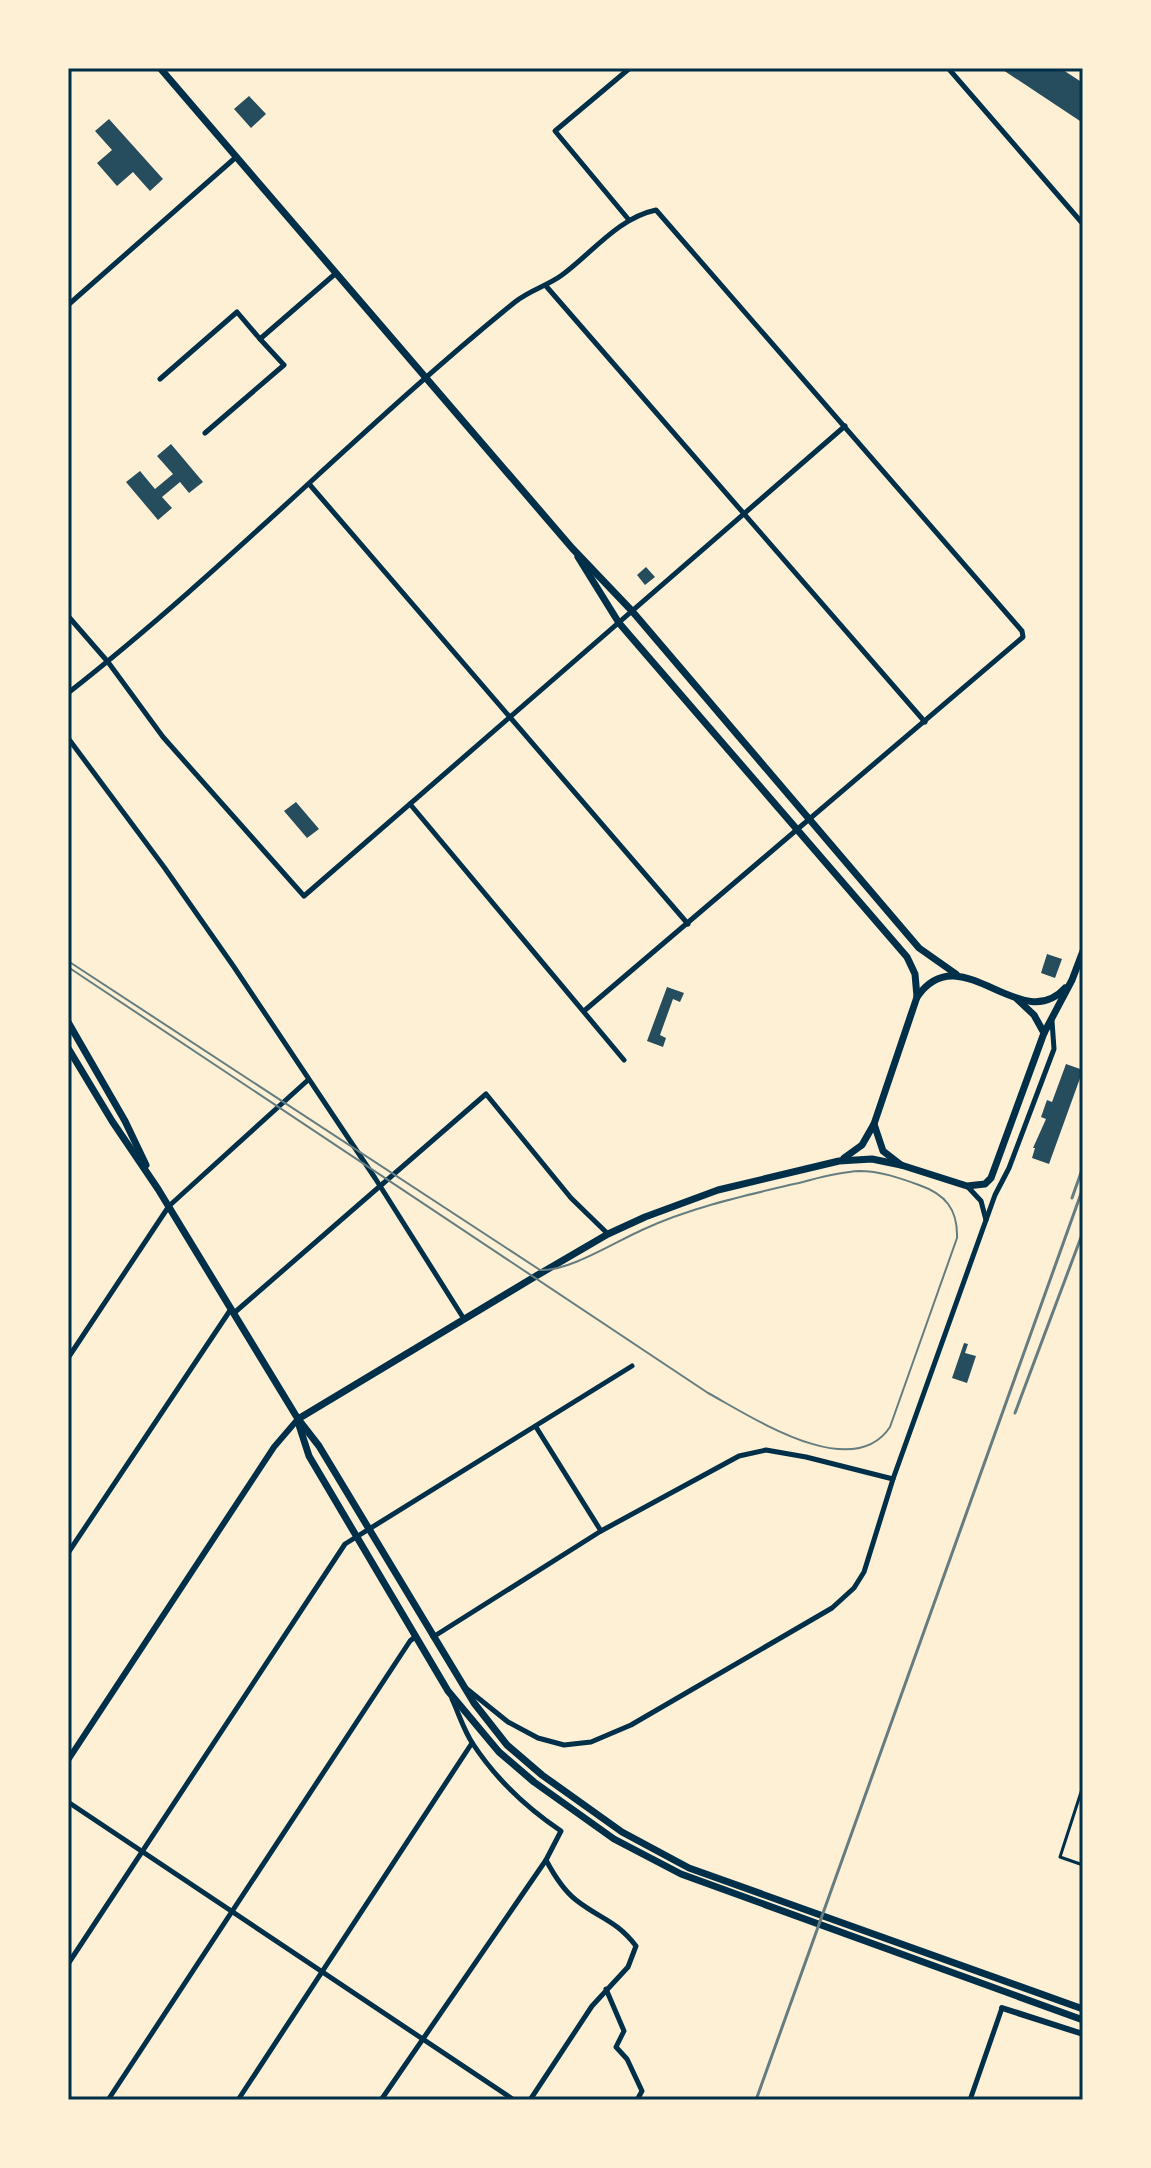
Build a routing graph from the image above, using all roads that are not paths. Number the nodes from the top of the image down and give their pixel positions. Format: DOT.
graph roads {
  1 [pos="160,68"];
  2 [pos="630,68"];
  3 [pos="948,68"];
  4 [pos="235,158"];
  5 [pos="629,220"];
  6 [pos="1083,224"];
  7 [pos="335,274"];
  8 [pos="546,286"];
  9 [pos="68,305"];
  10 [pos="260,339"];
  11 [pos="426,378"];
  12 [pos="160,379"];
  13 [pos="845,426"];
  14 [pos="205,433"];
  15 [pos="310,485"];
  16 [pos="744,513"];
  17 [pos="572,548"];
  18 [pos="632,611"];
  19 [pos="68,616"];
  20 [pos="619,623"];
  21 [pos="108,662"];
  22 [pos="68,693"];
  23 [pos="510,717"];
  24 [pos="925,722"];
  25 [pos="68,738"];
  26 [pos="410,804"];
  27 [pos="811,819"];
  28 [pos="797,831"];
  29 [pos="688,924"];
  30 [pos="1083,951"];
  31 [pos="956,974"];
  32 [pos="1072,980"];
  33 [pos="917,997"];
  34 [pos="1015,998"];
  35 [pos="584,1011"];
  36 [pos="1052,1020"];
  37 [pos="68,1022"];
  38 [pos="1044,1033"];
  39 [pos="68,1048"];
  40 [pos="1054,1049"];
  41 [pos="624,1060"];
  42 [pos="308,1080"];
  43 [pos="874,1124"];
  44 [pos="839,1161"];
  45 [pos="901,1165"];
  46 [pos="991,1178"];
  47 [pos="380,1186"];
  48 [pos="967,1186"];
  49 [pos="158,1189"];
  50 [pos="995,1195"];
  51 [pos="169,1206"];
  52 [pos="986,1221"];
  53 [pos="608,1234"];
  54 [pos="232,1311"];
  55 [pos="464,1319"];
  56 [pos="68,1358"];
  57 [pos="632,1366"];
  58 [pos="298,1419"];
  59 [pos="536,1426"];
  60 [pos="893,1479"];
  61 [pos="369,1528"];
  62 [pos="601,1531"];
  63 [pos="357,1536"];
  64 [pos="68,1553"];
  65 [pos="416,1636"];
  66 [pos="433,1637"];
  67 [pos="460,1683"];
  68 [pos="448,1691"];
  69 [pos="472,1743"];
  70 [pos="68,1760"];
  71 [pos="1083,1786"];
  72 [pos="68,1802"];
  73 [pos="142,1852"];
  74 [pos="546,1860"];
  75 [pos="1083,1865"];
  76 [pos="758,1899"];
  77 [pos="232,1911"];
  78 [pos="865,1937"];
  79 [pos="68,1964"];
  80 [pos="322,1972"];
  81 [pos="606,1989"];
  82 [pos="1002,2008"];
  83 [pos="1083,2009"];
  84 [pos="1083,2020"];
  85 [pos="1082,2033"];
  86 [pos="421,2038"];
  87 [pos="108,2100"];
  88 [pos="238,2100"];
  89 [pos="381,2100"];
  90 [pos="514,2100"];
  91 [pos="530,2100"];
  92 [pos="637,2100"];
  93 [pos="970,2100"];
  1 -- 4 [label="main road"];
  2 -- 5 [label="street"];
  3 -- 6 [label="street"];
  4 -- 7 [label="main road"];
  4 -- 9 [label="street"];
  5 -- 8 [label="street"];
  5 -- 13 [label="street"];
  7 -- 10 [label="street"];
  7 -- 11 [label="main road"];
  8 -- 11 [label="street"];
  8 -- 16 [label="street"];
  10 -- 12 [label="street"];
  10 -- 14 [label="street"];
  11 -- 15 [label="street"];
  11 -- 17 [label="main road"];
  13 -- 16 [label="street"];
  13 -- 24 [label="street"];
  15 -- 21 [label="street"];
  15 -- 23 [label="street"];
  16 -- 18 [label="street"];
  16 -- 24 [label="street"];
  17 -- 18 [label="main road"];
  17 -- 20 [label="main road"];
  18 -- 20 [label="street"];
  18 -- 27 [label="main road"];
  19 -- 21 [label="street"];
  20 -- 23 [label="street"];
  20 -- 28 [label="main road"];
  21 -- 22 [label="street"];
  21 -- 26 [label="street"];
  23 -- 26 [label="street"];
  23 -- 29 [label="street"];
  24 -- 27 [label="street"];
  25 -- 42 [label="street"];
  26 -- 35 [label="street"];
  27 -- 28 [label="street"];
  27 -- 31 [label="main road"];
  28 -- 29 [label="street"];
  28 -- 33 [label="main road"];
  29 -- 35 [label="street"];
  30 -- 32 [label="main road"];
  31 -- 33 [label="main road"];
  31 -- 34 [label="main road"];
  32 -- 34 [label="main road"];
  32 -- 36 [label="main road"];
  33 -- 43 [label="main road"];
  34 -- 38 [label="main road"];
  35 -- 41 [label="street"];
  36 -- 38 [label="main road"];
  36 -- 40 [label="street"];
  37 -- 49 [label="main road"];
  38 -- 40 [label="street"];
  38 -- 46 [label="main road"];
  39 -- 49 [label="main road"];
  40 -- 50 [label="street"];
  42 -- 47 [label="street"];
  42 -- 51 [label="street"];
  43 -- 44 [label="main road"];
  43 -- 45 [label="main road"];
  44 -- 45 [label="main road"];
  44 -- 53 [label="main road"];
  45 -- 48 [label="main road"];
  46 -- 48 [label="main road"];
  46 -- 50 [label="street"];
  47 -- 53 [label="street"];
  47 -- 54 [label="street"];
  47 -- 55 [label="street"];
  48 -- 52 [label="street"];
  49 -- 51 [label="main road"];
  50 -- 52 [label="street"];
  51 -- 54 [label="main road"];
  51 -- 56 [label="street"];
  52 -- 60 [label="street"];
  53 -- 55 [label="main road"];
  54 -- 58 [label="main road"];
  54 -- 64 [label="street"];
  55 -- 58 [label="main road"];
  57 -- 59 [label="street"];
  58 -- 61 [label="main road"];
  58 -- 63 [label="main road"];
  58 -- 70 [label="street"];
  59 -- 61 [label="street"];
  59 -- 62 [label="street"];
  60 -- 62 [label="street"];
  60 -- 67 [label="street"];
  61 -- 63 [label="street"];
  61 -- 66 [label="main road"];
  62 -- 66 [label="street"];
  63 -- 65 [label="main road"];
  63 -- 73 [label="street"];
  65 -- 68 [label="main road"];
  65 -- 77 [label="street"];
  66 -- 67 [label="main road"];
  67 -- 76 [label="main road"];
  68 -- 69 [label="street"];
  68 -- 76 [label="main road"];
  69 -- 74 [label="street"];
  69 -- 80 [label="street"];
  71 -- 75 [label="lane"];
  72 -- 73 [label="street"];
  73 -- 77 [label="street"];
  73 -- 79 [label="street"];
  74 -- 81 [label="street"];
  74 -- 86 [label="street"];
  76 -- 78 [label="main road"];
  77 -- 80 [label="street"];
  77 -- 87 [label="street"];
  78 -- 83 [label="main road"];
  78 -- 84 [label="main road"];
  80 -- 86 [label="street"];
  80 -- 88 [label="street"];
  81 -- 91 [label="street"];
  81 -- 92 [label="street"];
  82 -- 85 [label="street"];
  82 -- 93 [label="street"];
  86 -- 89 [label="street"];
  86 -- 90 [label="street"];
}
